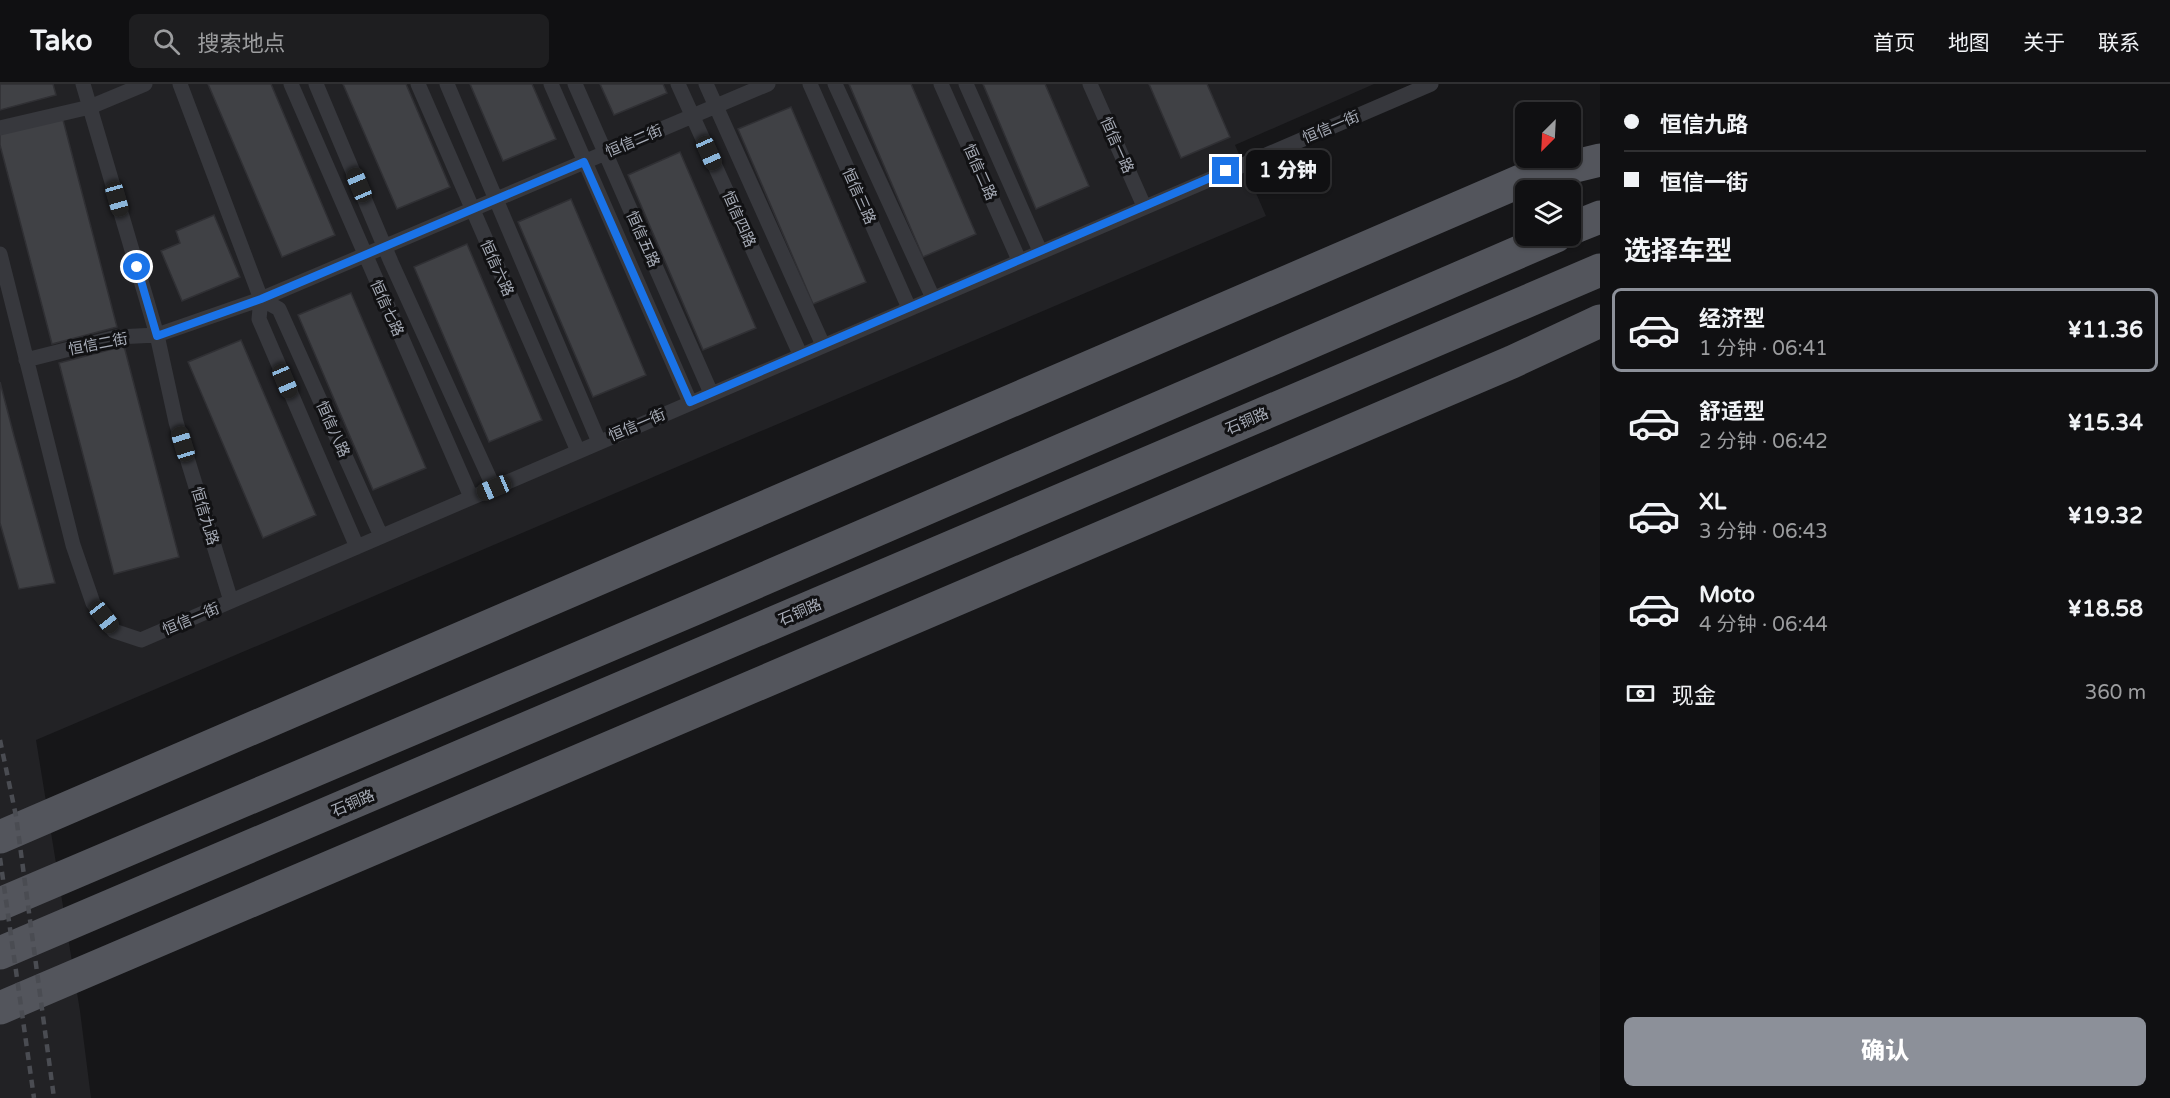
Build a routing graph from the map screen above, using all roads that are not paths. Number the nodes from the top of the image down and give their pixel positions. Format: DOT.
graph roads {
  1 [pos="83,84"];
  2 [pos="145,84"];
  3 [pos="180,84"];
  4 [pos="291,84"];
  5 [pos="316,84"];
  6 [pos="418,84"];
  7 [pos="447,84"];
  8 [pos="551,84"];
  9 [pos="575,84"];
  10 [pos="678,84"];
  11 [pos="706,84"];
  12 [pos="768,84"];
  13 [pos="810,84"];
  14 [pos="835,84"];
  15 [pos="941,84"];
  16 [pos="966,84"];
  17 [pos="1090,84"];
  18 [pos="1431,84"];
  19 [pos="716,106"];
  20 [pos="90,107"];
  21 [pos="692,116"];
  22 [pos="0,128"];
  23 [pos="605,153"];
  24 [pos="1600,160"];
  25 [pos="584,162"];
  26 [pos="495,197"];
  27 [pos="1144,206"];
  28 [pos="471,209"];
  29 [pos="1600,217"];
  30 [pos="1581,225"];
  31 [pos="385,246"];
  32 [pos="1533,246"];
  33 [pos="1041,251"];
  34 [pos="0,254"];
  35 [pos="364,255"];
  36 [pos="1019,260"];
  37 [pos="1600,270"];
  38 [pos="933,298"];
  39 [pos="261,299"];
  40 [pos="909,308"];
  41 [pos="1600,321"];
  42 [pos="157,336"];
  43 [pos="822,345"];
  44 [pos="800,354"];
  45 [pos="26,360"];
  46 [pos="711,393"];
  47 [pos="690,402"];
  48 [pos="599,442"];
  49 [pos="578,451"];
  50 [pos="494,488"];
  51 [pos="471,497"];
  52 [pos="381,536"];
  53 [pos="357,547"];
  54 [pos="231,601"];
  55 [pos="0,837"];
  56 [pos="0,904"];
  57 [pos="0,953"];
  58 [pos="0,1008"];
  1 -- 20 [label="lane, 恒信九路"];
  2 -- 20 [label="lane"];
  3 -- 39 [label="lane, 恒信八路"];
  4 -- 35 [label="lane, 恒信七路"];
  5 -- 31 [label="lane, 恒信七路"];
  6 -- 28 [label="lane, 恒信六路"];
  7 -- 26 [label="lane, 恒信六路"];
  8 -- 25 [label="lane, 恒信五路"];
  9 -- 23 [label="lane, 恒信五路"];
  10 -- 21 [label="lane, 恒信四路"];
  11 -- 19 [label="lane, 恒信四路"];
  12 -- 19 [label="lane, 恒信二街"];
  13 -- 40 [label="lane, 恒信三路"];
  14 -- 38 [label="lane, 恒信三路"];
  15 -- 36 [label="lane, 恒信二路"];
  16 -- 33 [label="lane, 恒信二路"];
  17 -- 27 [label="lane, 恒信一路"];
  18 -- 27 [label="lane, 恒信一街"];
  19 -- 21 [label="lane, 恒信二街"];
  19 -- 43 [label="lane, 恒信四路"];
  20 -- 22 [label="lane"];
  20 -- 42 [label="lane, 恒信九路"];
  21 -- 23 [label="lane, 恒信二街"];
  21 -- 44 [label="lane, 恒信四路"];
  23 -- 25 [label="lane, 恒信二街"];
  23 -- 46 [label="lane, 恒信五路"];
  24 -- 55 [label="main road"];
  25 -- 26 [label="lane, 恒信二街"];
  25 -- 47 [label="lane, 恒信五路"];
  26 -- 28 [label="lane, 恒信二街"];
  26 -- 48 [label="lane, 恒信六路"];
  27 -- 33 [label="lane, 恒信一街"];
  28 -- 31 [label="lane, 恒信二街"];
  28 -- 49 [label="lane, 恒信六路"];
  29 -- 30 [label="main road"];
  31 -- 35 [label="lane, 恒信二街"];
  31 -- 50 [label="lane, 恒信七路"];
  32 -- 56 [label="main road"];
  33 -- 36 [label="lane, 恒信一街"];
  34 -- 45 [label="lane"];
  35 -- 39 [label="lane, 恒信二街"];
  35 -- 51 [label="lane, 恒信七路"];
  36 -- 38 [label="lane, 恒信一街"];
  37 -- 57 [label="main road, 石铜路"];
  38 -- 40 [label="lane, 恒信一街"];
  39 -- 42 [label="lane, 恒信二街"];
  39 -- 52 [label="lane, 恒信八路"];
  39 -- 53 [label="lane, 恒信八路"];
  40 -- 43 [label="lane, 恒信一街"];
  41 -- 58 [label="main road"];
  42 -- 45 [label="lane, 恒信二街"];
  42 -- 54 [label="lane, 恒信九路"];
  43 -- 44 [label="lane, 恒信一街"];
  44 -- 46 [label="lane, 恒信一街"];
  45 -- 54 [label="lane, 恒信一街"];
  46 -- 47 [label="lane, 恒信一街"];
  47 -- 48 [label="lane, 恒信一街"];
  48 -- 49 [label="lane, 恒信一街"];
  49 -- 50 [label="lane, 恒信一街"];
  50 -- 51 [label="lane, 恒信一街"];
  51 -- 52 [label="lane, 恒信一街"];
  52 -- 53 [label="lane, 恒信一街"];
  53 -- 54 [label="lane, 恒信一街"];
}
